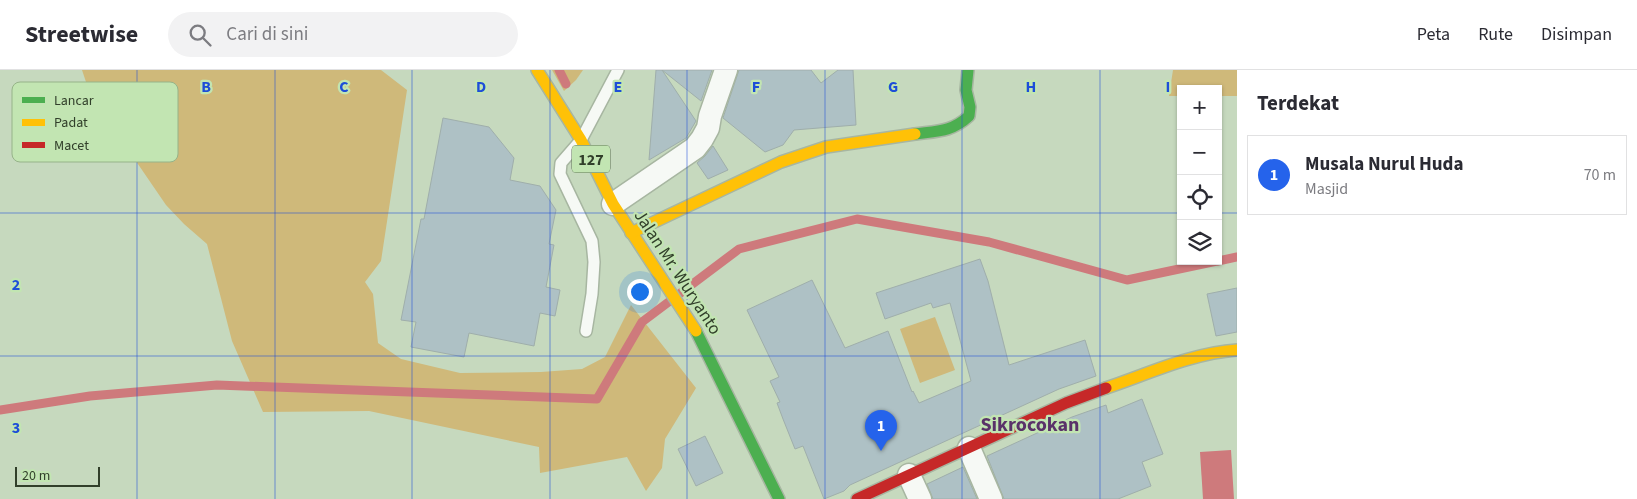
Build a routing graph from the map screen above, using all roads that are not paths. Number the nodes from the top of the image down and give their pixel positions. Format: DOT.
graph roads {
  1 [pos="537,70"];
  2 [pos="618,70"];
  3 [pos="726,70"];
  4 [pos="968,70"];
  5 [pos="581,140"];
  6 [pos="614,204"];
  7 [pos="630,233"];
  8 [pos="586,331"];
  9 [pos="1237,350"];
  10 [pos="969,448"];
  11 [pos="909,475"];
  12 [pos="779,499"];
  13 [pos="857,499"];
  14 [pos="920,499"];
  15 [pos="991,499"];
  1 -- 5 [label="street, Jalan Mr. Wuryanto / 127"];
  2 -- 5 [label="lane"];
  3 -- 6 [label="street"];
  4 -- 7 [label="street"];
  5 -- 6 [label="street, Jalan Mr. Wuryanto / 127"];
  5 -- 8 [label="lane"];
  6 -- 7 [label="street, Jalan Mr. Wuryanto / 127"];
  7 -- 12 [label="street, Jalan Mr. Wuryanto / 127"];
  9 -- 10 [label="street"];
  10 -- 11 [label="street"];
  10 -- 15 [label="street"];
  11 -- 13 [label="street"];
  11 -- 14 [label="street"];
}
